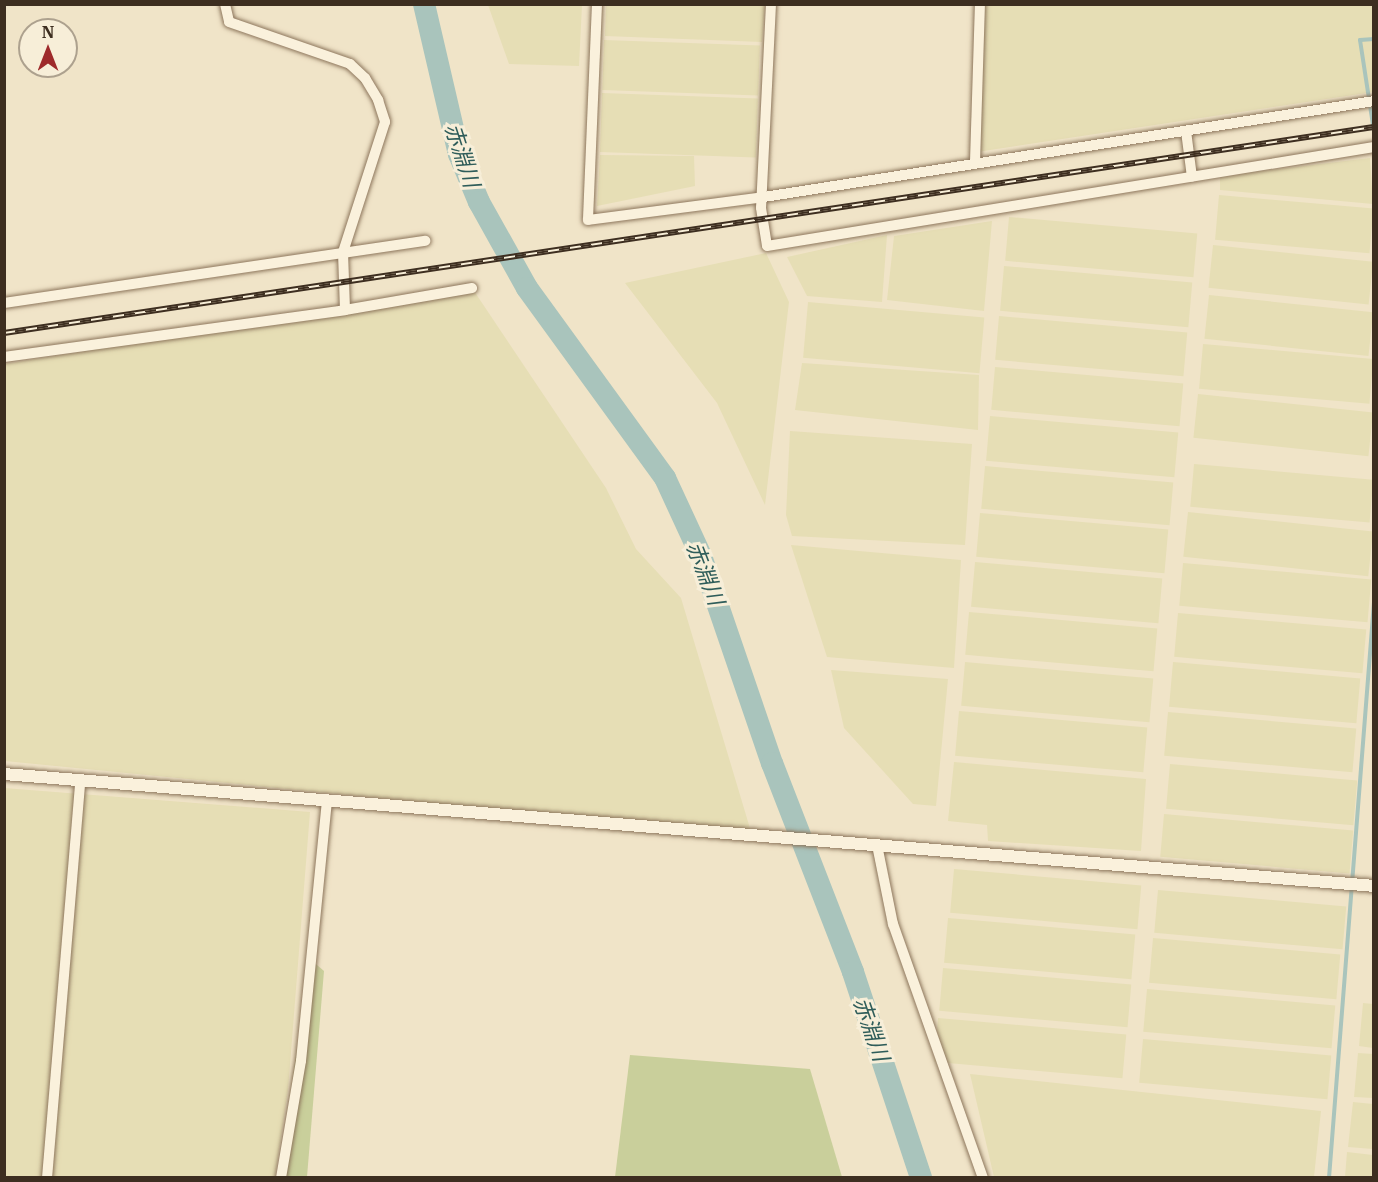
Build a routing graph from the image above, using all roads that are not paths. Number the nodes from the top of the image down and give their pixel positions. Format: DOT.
graph roads {
  1 [pos="225,4"];
  2 [pos="597,4"];
  3 [pos="771,4"];
  4 [pos="980,4"];
  5 [pos="1374,101"];
  6 [pos="1186,130"];
  7 [pos="1374,147"];
  8 [pos="975,162"];
  9 [pos="1192,177"];
  10 [pos="764,197"];
  11 [pos="425,241"];
  12 [pos="343,252"];
  13 [pos="472,288"];
  14 [pos="4,303"];
  15 [pos="345,310"];
  16 [pos="4,357"];
  17 [pos="4,774"];
  18 [pos="80,781"];
  19 [pos="327,802"];
  20 [pos="877,844"];
  21 [pos="1374,886"];
  22 [pos="47,1178"];
  23 [pos="281,1178"];
  24 [pos="983,1178"];
  1 -- 12 [label="street"];
  2 -- 10 [label="street"];
  3 -- 10 [label="street"];
  4 -- 8 [label="street"];
  5 -- 6 [label="street"];
  6 -- 8 [label="street"];
  6 -- 9 [label="street"];
  7 -- 9 [label="street"];
  8 -- 10 [label="street"];
  9 -- 10 [label="street"];
  11 -- 12 [label="street"];
  12 -- 14 [label="street"];
  12 -- 15 [label="street"];
  13 -- 15 [label="street"];
  15 -- 16 [label="street"];
  17 -- 18 [label="street"];
  18 -- 19 [label="street"];
  18 -- 22 [label="street"];
  19 -- 20 [label="street"];
  19 -- 23 [label="street"];
  20 -- 21 [label="street"];
  20 -- 24 [label="street"];
}
